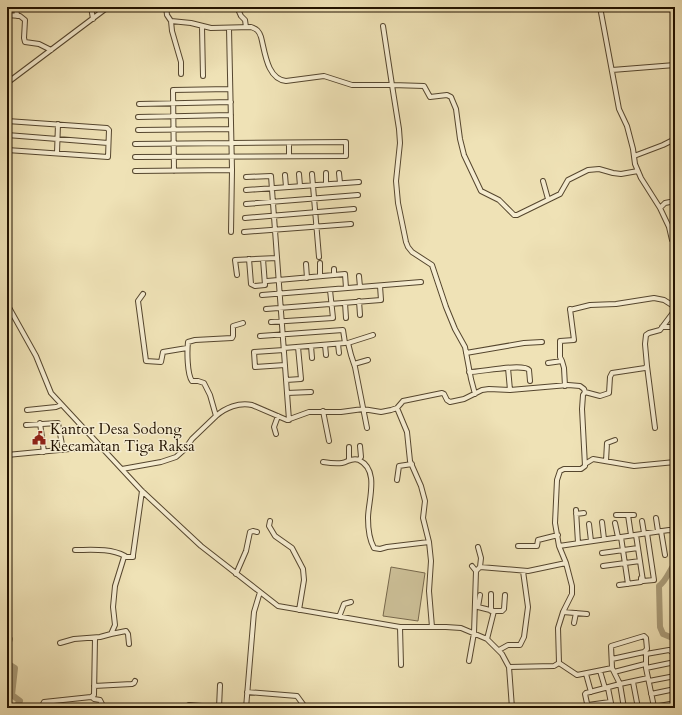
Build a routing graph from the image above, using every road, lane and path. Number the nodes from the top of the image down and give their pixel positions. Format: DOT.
graph roads {
  1 [pos="16,7"];
  2 [pos="91,7"];
  3 [pos="108,7"];
  4 [pos="166,7"];
  5 [pos="237,7"];
  6 [pos="600,7"];
  7 [pos="7,16"];
  8 [pos="17,16"];
  9 [pos="93,19"];
  10 [pos="171,22"];
  11 [pos="383,26"];
  12 [pos="202,27"];
  13 [pos="246,27"];
  14 [pos="230,28"];
  15 [pos="51,50"];
  16 [pos="675,65"];
  17 [pos="612,70"];
  18 [pos="181,74"];
  19 [pos="203,76"];
  20 [pos="7,83"];
  21 [pos="392,85"];
  22 [pos="230,89"];
  23 [pos="231,102"];
  24 [pos="173,103"];
  25 [pos="139,104"];
  26 [pos="231,115"];
  27 [pos="174,116"];
  28 [pos="138,117"];
  29 [pos="7,121"];
  30 [pos="58,124"];
  31 [pos="174,129"];
  32 [pos="231,129"];
  33 [pos="138,130"];
  34 [pos="7,135"];
  35 [pos="57,138"];
  36 [pos="675,139"];
  37 [pos="108,142"];
  38 [pos="231,143"];
  39 [pos="289,143"];
  40 [pos="135,144"];
  41 [pos="174,144"];
  42 [pos="7,150"];
  43 [pos="56,153"];
  44 [pos="289,156"];
  45 [pos="634,156"];
  46 [pos="174,157"];
  47 [pos="232,157"];
  48 [pos="135,158"];
  49 [pos="232,170"];
  50 [pos="135,171"];
  51 [pos="174,171"];
  52 [pos="638,171"];
  53 [pos="326,173"];
  54 [pos="339,173"];
  55 [pos="299,174"];
  56 [pos="312,174"];
  57 [pos="285,175"];
  58 [pos="246,177"];
  59 [pos="543,181"];
  60 [pos="359,182"];
  61 [pos="340,183"];
  62 [pos="326,184"];
  63 [pos="313,185"];
  64 [pos="300,186"];
  65 [pos="286,187"];
  66 [pos="272,188"];
  67 [pos="246,190"];
  68 [pos="358,195"];
  69 [pos="314,199"];
  70 [pos="548,199"];
  71 [pos="675,201"];
  72 [pos="273,202"];
  73 [pos="246,204"];
  74 [pos="660,208"];
  75 [pos="354,209"];
  76 [pos="315,212"];
  77 [pos="274,215"];
  78 [pos="245,218"];
  79 [pos="351,224"];
  80 [pos="316,226"];
  81 [pos="275,230"];
  82 [pos="231,232"];
  83 [pos="244,232"];
  84 [pos="675,243"];
  85 [pos="319,257"];
  86 [pos="277,258"];
  87 [pos="263,259"];
  88 [pos="249,260"];
  89 [pos="320,263"];
  90 [pos="306,264"];
  91 [pos="334,269"];
  92 [pos="237,275"];
  93 [pos="334,275"];
  94 [pos="320,276"];
  95 [pos="359,276"];
  96 [pos="307,278"];
  97 [pos="279,280"];
  98 [pos="267,281"];
  99 [pos="421,282"];
  100 [pos="380,286"];
  101 [pos="360,287"];
  102 [pos="346,288"];
  103 [pos="330,290"];
  104 [pos="143,294"];
  105 [pos="280,294"];
  106 [pos="262,295"];
  107 [pos="345,302"];
  108 [pos="359,302"];
  109 [pos="7,304"];
  110 [pos="331,304"];
  111 [pos="281,308"];
  112 [pos="675,308"];
  113 [pos="266,309"];
  114 [pos="360,315"];
  115 [pos="346,318"];
  116 [pos="282,321"];
  117 [pos="271,322"];
  118 [pos="243,323"];
  119 [pos="662,327"];
  120 [pos="675,327"];
  121 [pos="282,335"];
  122 [pos="373,335"];
  123 [pos="260,336"];
  124 [pos="542,342"];
  125 [pos="338,344"];
  126 [pos="325,345"];
  127 [pos="311,346"];
  128 [pos="298,347"];
  129 [pos="187,348"];
  130 [pos="284,349"];
  131 [pos="339,353"];
  132 [pos="466,353"];
  133 [pos="326,355"];
  134 [pos="312,358"];
  135 [pos="368,360"];
  136 [pos="562,361"];
  137 [pos="548,363"];
  138 [pos="354,364"];
  139 [pos="285,365"];
  140 [pos="647,366"];
  141 [pos="508,368"];
  142 [pos="470,372"];
  143 [pos="286,380"];
  144 [pos="530,381"];
  145 [pos="566,386"];
  146 [pos="510,390"];
  147 [pos="311,392"];
  148 [pos="585,392"];
  149 [pos="287,393"];
  150 [pos="475,394"];
  151 [pos="61,405"];
  152 [pos="397,408"];
  153 [pos="363,409"];
  154 [pos="27,410"];
  155 [pos="323,411"];
  156 [pos="216,416"];
  157 [pos="278,416"];
  158 [pos="289,420"];
  159 [pos="40,423"];
  160 [pos="26,425"];
  161 [pos="367,428"];
  162 [pos="655,428"];
  163 [pos="276,434"];
  164 [pos="615,440"];
  165 [pos="329,441"];
  166 [pos="98,444"];
  167 [pos="360,446"];
  168 [pos="350,447"];
  169 [pos="63,450"];
  170 [pos="44,452"];
  171 [pos="7,455"];
  172 [pos="349,459"];
  173 [pos="359,460"];
  174 [pos="606,461"];
  175 [pos="323,462"];
  176 [pos="675,462"];
  177 [pos="412,464"];
  178 [pos="585,464"];
  179 [pos="122,469"];
  180 [pos="398,480"];
  181 [pos="142,491"];
  182 [pos="584,513"];
  183 [pos="616,515"];
  184 [pos="628,515"];
  185 [pos="634,515"];
  186 [pos="656,518"];
  187 [pos="270,521"];
  188 [pos="642,521"];
  189 [pos="602,522"];
  190 [pos="615,523"];
  191 [pos="589,524"];
  192 [pos="660,531"];
  193 [pos="257,532"];
  194 [pos="646,533"];
  195 [pos="558,535"];
  196 [pos="634,535"];
  197 [pos="675,536"];
  198 [pos="619,537"];
  199 [pos="604,539"];
  200 [pos="591,541"];
  201 [pos="429,542"];
  202 [pos="578,543"];
  203 [pos="478,546"];
  204 [pos="518,546"];
  205 [pos="559,546"];
  206 [pos="637,548"];
  207 [pos="75,550"];
  208 [pos="623,550"];
  209 [pos="602,553"];
  210 [pos="664,555"];
  211 [pos="124,556"];
  212 [pos="639,561"];
  213 [pos="566,563"];
  214 [pos="625,563"];
  215 [pos="472,566"];
  216 [pos="603,566"];
  217 [pos="478,569"];
  218 [pos="523,571"];
  219 [pos="236,574"];
  220 [pos="628,584"];
  221 [pos="619,585"];
  222 [pos="260,592"];
  223 [pos="491,594"];
  224 [pos="480,595"];
  225 [pos="505,595"];
  226 [pos="351,602"];
  227 [pos="299,610"];
  228 [pos="492,611"];
  229 [pos="563,612"];
  230 [pos="576,613"];
  231 [pos="587,614"];
  232 [pos="339,617"];
  233 [pos="574,623"];
  234 [pos="432,627"];
  235 [pos="400,628"];
  236 [pos="474,633"];
  237 [pos="111,634"];
  238 [pos="95,638"];
  239 [pos="487,639"];
  240 [pos="60,643"];
  241 [pos="129,644"];
  242 [pos="499,650"];
  243 [pos="645,653"];
  244 [pos="675,654"];
  245 [pos="612,659"];
  246 [pos="469,661"];
  247 [pos="675,662"];
  248 [pos="559,663"];
  249 [pos="401,665"];
  250 [pos="645,666"];
  251 [pos="509,667"];
  252 [pos="600,670"];
  253 [pos="613,670"];
  254 [pos="586,674"];
  255 [pos="675,676"];
  256 [pos="648,680"];
  257 [pos="134,681"];
  258 [pos="633,682"];
  259 [pos="620,684"];
  260 [pos="220,685"];
  261 [pos="94,686"];
  262 [pos="607,688"];
  263 [pos="675,689"];
  264 [pos="247,692"];
  265 [pos="591,692"];
  266 [pos="651,694"];
  267 [pos="92,697"];
  268 [pos="610,702"];
  269 [pos="675,703"];
  270 [pos="189,705"];
  271 [pos="350,707"];
  272 [pos="588,707"];
  273 [pos="41,708"];
  274 [pos="104,708"];
  275 [pos="213,708"];
  276 [pos="219,708"];
  277 [pos="246,708"];
  278 [pos="305,708"];
  279 [pos="512,708"];
  280 [pos="612,708"];
  281 [pos="624,708"];
  282 [pos="638,708"];
  283 [pos="651,708"];
  1 -- 8 [label="street"];
  2 -- 9 [label="street"];
  3 -- 9 [label="street"];
  4 -- 10 [label="street"];
  5 -- 13 [label="street"];
  6 -- 17 [label="street"];
  7 -- 8 [label="street"];
  8 -- 15 [label="street"];
  9 -- 15 [label="street"];
  10 -- 12 [label="street"];
  10 -- 18 [label="street"];
  11 -- 21 [label="street"];
  12 -- 14 [label="street"];
  12 -- 19 [label="street"];
  13 -- 14 [label="street"];
  13 -- 21 [label="street"];
  14 -- 22 [label="street"];
  15 -- 20 [label="street"];
  16 -- 17 [label="street"];
  17 -- 45 [label="street"];
  21 -- 70 [label="street"];
  21 -- 132 [label="street"];
  22 -- 23 [label="street"];
  22 -- 24 [label="street"];
  23 -- 24 [label="street"];
  23 -- 26 [label="street"];
  24 -- 25 [label="street"];
  24 -- 27 [label="street"];
  26 -- 27 [label="street"];
  26 -- 32 [label="street"];
  27 -- 28 [label="street"];
  27 -- 31 [label="street"];
  29 -- 30 [label="street"];
  30 -- 35 [label="street"];
  30 -- 37 [label="street"];
  31 -- 32 [label="street"];
  31 -- 33 [label="street"];
  31 -- 41 [label="street"];
  32 -- 38 [label="street"];
  34 -- 35 [label="street"];
  35 -- 37 [label="street"];
  35 -- 43 [label="street"];
  36 -- 45 [label="street"];
  37 -- 43 [label="street"];
  38 -- 39 [label="street"];
  38 -- 41 [label="street"];
  38 -- 47 [label="street"];
  39 -- 44 [label="street"];
  39 -- 44 [label="street"];
  40 -- 41 [label="street"];
  41 -- 46 [label="street"];
  42 -- 43 [label="street"];
  44 -- 47 [label="street"];
  45 -- 52 [label="street"];
  46 -- 47 [label="street"];
  46 -- 48 [label="street"];
  46 -- 51 [label="street"];
  47 -- 49 [label="street"];
  49 -- 51 [label="street"];
  49 -- 82 [label="street"];
  50 -- 51 [label="street"];
  52 -- 70 [label="street"];
  52 -- 74 [label="street"];
  53 -- 62 [label="street"];
  54 -- 61 [label="street"];
  55 -- 64 [label="street"];
  56 -- 63 [label="street"];
  57 -- 65 [label="street"];
  58 -- 66 [label="street"];
  59 -- 70 [label="street"];
  60 -- 61 [label="street"];
  61 -- 62 [label="street"];
  62 -- 63 [label="street"];
  63 -- 64 [label="street"];
  63 -- 69 [label="street"];
  64 -- 65 [label="street"];
  65 -- 66 [label="street"];
  66 -- 67 [label="street"];
  66 -- 72 [label="street"];
  68 -- 69 [label="street"];
  69 -- 72 [label="street"];
  69 -- 76 [label="street"];
  71 -- 74 [label="street"];
  72 -- 73 [label="street"];
  72 -- 77 [label="street"];
  74 -- 84 [label="street"];
  75 -- 76 [label="street"];
  76 -- 77 [label="street"];
  76 -- 80 [label="street"];
  77 -- 78 [label="street"];
  77 -- 81 [label="street"];
  79 -- 80 [label="street"];
  80 -- 81 [label="street"];
  80 -- 85 [label="street"];
  81 -- 83 [label="street"];
  81 -- 86 [label="street"];
  86 -- 87 [label="street"];
  86 -- 97 [label="street"];
  87 -- 88 [label="street"];
  87 -- 88 [label="street"];
  88 -- 92 [label="street"];
  89 -- 94 [label="street"];
  90 -- 96 [label="street"];
  91 -- 93 [label="street"];
  93 -- 94 [label="street"];
  93 -- 102 [label="street"];
  94 -- 96 [label="street"];
  95 -- 101 [label="street"];
  96 -- 97 [label="street"];
  97 -- 98 [label="street"];
  97 -- 105 [label="street"];
  99 -- 100 [label="street"];
  100 -- 101 [label="street"];
  100 -- 108 [label="street"];
  101 -- 102 [label="street"];
  102 -- 103 [label="street"];
  103 -- 105 [label="street"];
  103 -- 110 [label="street"];
  104 -- 129 [label="street"];
  105 -- 106 [label="street"];
  105 -- 111 [label="street"];
  107 -- 108 [label="street"];
  107 -- 110 [label="street"];
  107 -- 115 [label="street"];
  108 -- 114 [label="street"];
  109 -- 151 [label="street"];
  110 -- 111 [label="street"];
  110 -- 116 [label="street"];
  111 -- 113 [label="street"];
  111 -- 116 [label="street"];
  112 -- 119 [label="street"];
  112 -- 136 [label="street"];
  116 -- 117 [label="street"];
  116 -- 121 [label="street"];
  118 -- 129 [label="street"];
  119 -- 120 [label="street"];
  119 -- 140 [label="street"];
  121 -- 123 [label="street"];
  121 -- 125 [label="street"];
  121 -- 130 [label="street"];
  122 -- 138 [label="street"];
  124 -- 132 [label="street"];
  125 -- 126 [label="street"];
  125 -- 131 [label="street"];
  126 -- 127 [label="street"];
  126 -- 133 [label="street"];
  127 -- 128 [label="street"];
  127 -- 134 [label="street"];
  128 -- 130 [label="street"];
  128 -- 143 [label="street"];
  129 -- 156 [label="street"];
  130 -- 139 [label="street"];
  130 -- 139 [label="street"];
  132 -- 142 [label="street"];
  135 -- 138 [label="street"];
  136 -- 137 [label="street"];
  136 -- 145 [label="street"];
  138 -- 153 [label="street"];
  139 -- 143 [label="street"];
  140 -- 148 [label="street"];
  140 -- 162 [label="street"];
  141 -- 142 [label="street"];
  141 -- 144 [label="street"];
  141 -- 146 [label="street"];
  142 -- 150 [label="street"];
  143 -- 149 [label="street"];
  145 -- 146 [label="street"];
  145 -- 148 [label="street"];
  146 -- 150 [label="street"];
  147 -- 149 [label="street"];
  148 -- 178 [label="street"];
  149 -- 158 [label="street"];
  150 -- 152 [label="street"];
  151 -- 154 [label="street"];
  151 -- 166 [label="street"];
  152 -- 153 [label="street"];
  152 -- 177 [label="street"];
  153 -- 155 [label="street"];
  153 -- 161 [label="street"];
  155 -- 158 [label="street"];
  155 -- 165 [label="street"];
  156 -- 157 [label="street"];
  156 -- 179 [label="street"];
  157 -- 158 [label="street"];
  157 -- 163 [label="street"];
  159 -- 160 [label="street"];
  159 -- 169 [label="street"];
  159 -- 170 [label="street"];
  164 -- 174 [label="street"];
  166 -- 169 [label="street"];
  166 -- 179 [label="street"];
  167 -- 173 [label="street"];
  168 -- 172 [label="street"];
  169 -- 170 [label="street"];
  170 -- 171 [label="street"];
  172 -- 173 [label="street"];
  172 -- 175 [label="street"];
  173 -- 201 [label="street"];
  174 -- 176 [label="street"];
  174 -- 178 [label="street"];
  177 -- 180 [label="street"];
  177 -- 201 [label="street"];
  178 -- 195 [label="street"];
  179 -- 181 [label="street"];
  181 -- 211 [label="street"];
  181 -- 219 [label="street"];
  182 -- 202 [label="street"];
  183 -- 184 [label="street"];
  184 -- 185 [label="street"];
  184 -- 196 [label="street"];
  186 -- 192 [label="street"];
  187 -- 227 [label="street"];
  188 -- 194 [label="street"];
  189 -- 199 [label="street"];
  190 -- 198 [label="street"];
  191 -- 200 [label="street"];
  192 -- 194 [label="street"];
  192 -- 197 [label="street"];
  192 -- 210 [label="street"];
  193 -- 219 [label="street"];
  194 -- 196 [label="street"];
  194 -- 212 [label="street"];
  195 -- 204 [label="street"];
  195 -- 205 [label="street"];
  196 -- 198 [label="street"];
  196 -- 206 [label="street"];
  198 -- 199 [label="street"];
  198 -- 208 [label="street"];
  199 -- 200 [label="street"];
  200 -- 202 [label="street"];
  201 -- 234 [label="street"];
  202 -- 205 [label="street"];
  203 -- 217 [label="street"];
  205 -- 213 [label="street"];
  206 -- 208 [label="street"];
  206 -- 212 [label="street"];
  207 -- 211 [label="street"];
  208 -- 209 [label="street"];
  208 -- 214 [label="street"];
  211 -- 237 [label="street"];
  212 -- 214 [label="street"];
  212 -- 220 [label="street"];
  213 -- 218 [label="street"];
  213 -- 229 [label="street"];
  214 -- 216 [label="street"];
  214 -- 220 [label="street"];
  215 -- 217 [label="street"];
  217 -- 218 [label="street"];
  217 -- 236 [label="street"];
  218 -- 242 [label="street"];
  219 -- 222 [label="street"];
  220 -- 221 [label="street"];
  222 -- 227 [label="street"];
  222 -- 264 [label="street"];
  223 -- 228 [label="street"];
  224 -- 228 [label="street"];
  225 -- 228 [label="street"];
  226 -- 232 [label="street"];
  227 -- 232 [label="street"];
  228 -- 239 [label="street"];
  229 -- 230 [label="street"];
  229 -- 248 [label="street"];
  230 -- 231 [label="street"];
  230 -- 233 [label="street"];
  232 -- 235 [label="street"];
  234 -- 235 [label="street"];
  234 -- 236 [label="street"];
  235 -- 249 [label="street"];
  236 -- 239 [label="street"];
  236 -- 246 [label="street"];
  237 -- 238 [label="street"];
  237 -- 241 [label="street"];
  238 -- 240 [label="street"];
  238 -- 261 [label="street"];
  239 -- 242 [label="street"];
  242 -- 251 [label="street"];
  243 -- 244 [label="street"];
  243 -- 245 [label="street"];
  243 -- 245 [label="street"];
  243 -- 250 [label="street"];
  245 -- 253 [label="street"];
  247 -- 250 [label="street"];
  248 -- 251 [label="street"];
  248 -- 254 [label="street"];
  250 -- 253 [label="street"];
  250 -- 256 [label="street"];
  251 -- 279 [label="street"];
  252 -- 253 [label="street"];
  252 -- 254 [label="street"];
  252 -- 262 [label="street"];
  253 -- 259 [label="street"];
  254 -- 265 [label="street"];
  255 -- 256 [label="street"];
  256 -- 258 [label="street"];
  256 -- 266 [label="street"];
  257 -- 261 [label="street"];
  258 -- 259 [label="street"];
  258 -- 282 [label="street"];
  259 -- 262 [label="street"];
  259 -- 281 [label="street"];
  260 -- 276 [label="street"];
  261 -- 267 [label="street"];
  262 -- 265 [label="street"];
  262 -- 268 [label="street"];
  263 -- 266 [label="street"];
  264 -- 277 [label="street"];
  264 -- 278 [label="street"];
  265 -- 272 [label="street"];
  266 -- 283 [label="street"];
  267 -- 273 [label="street"];
  267 -- 274 [label="street"];
  268 -- 272 [label="street"];
  268 -- 280 [label="street"];
  269 -- 283 [label="street"];
  270 -- 275 [label="street"];
  271 -- 278 [label="street"];
}
